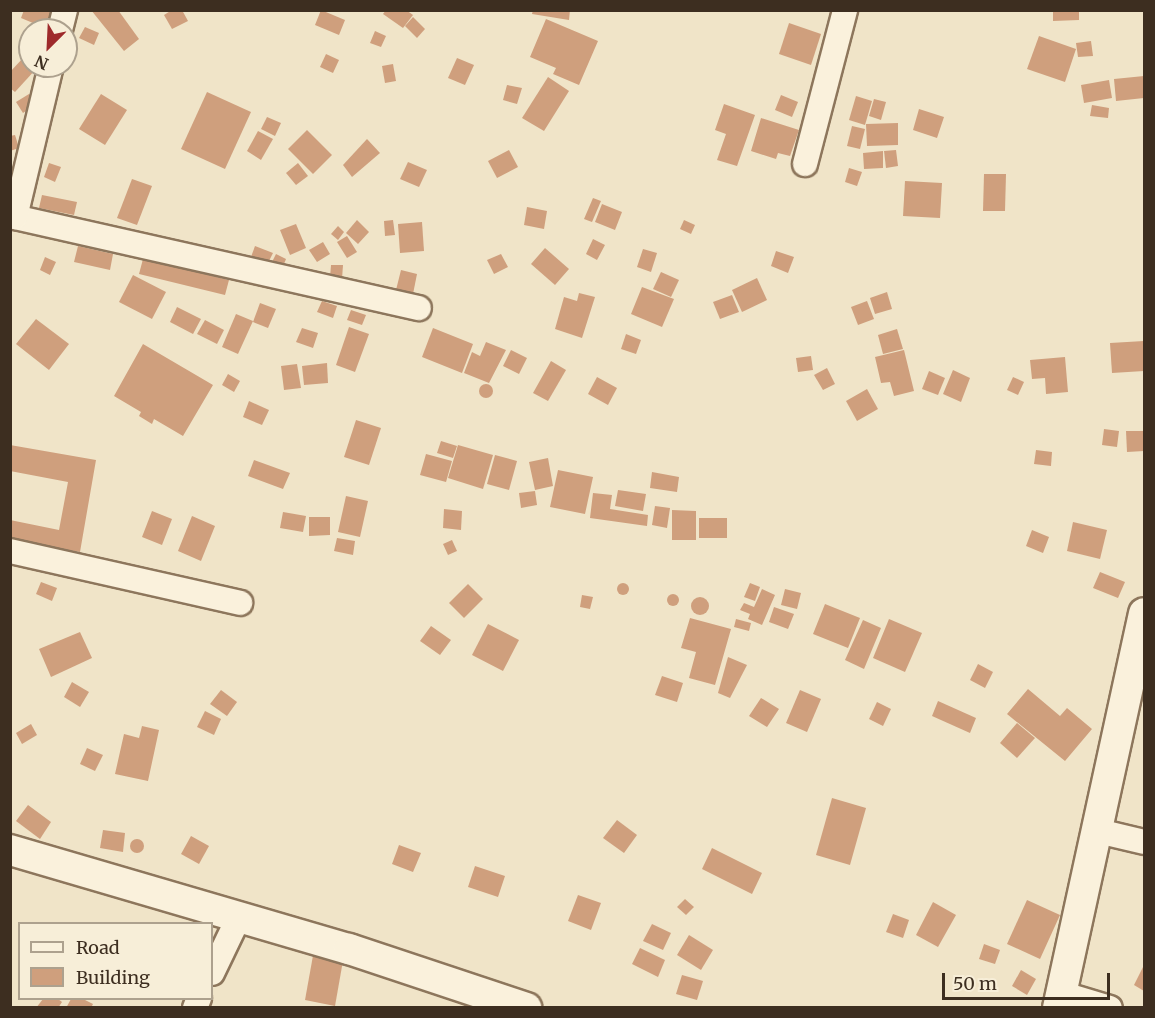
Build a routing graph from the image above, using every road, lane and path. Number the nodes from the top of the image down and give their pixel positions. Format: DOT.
graph roads {
  1 [pos="845,10"];
  2 [pos="48,78"];
  3 [pos="805,164"];
  4 [pos="13,217"];
  5 [pos="419,308"];
  6 [pos="10,551"];
  7 [pos="240,603"];
  8 [pos="1144,613"];
  9 [pos="1138,661"];
  10 [pos="1098,831"];
  11 [pos="1144,842"];
  12 [pos="10,850"];
  13 [pos="239,917"];
  14 [pos="213,971"];
  15 [pos="1059,1000"];
  16 [pos="526,1008"];
  17 [pos="1110,1008"];
  1 -- 3 [label="street"];
  2 -- 4 [label="street"];
  4 -- 5 [label="street"];
  6 -- 7 [label="street"];
  8 -- 9 [label="street"];
  9 -- 10 [label="street"];
  10 -- 11 [label="street"];
  10 -- 15 [label="street"];
  12 -- 13 [label="street"];
  13 -- 14 [label="street"];
  13 -- 16 [label="street"];
  15 -- 17 [label="street"];
}
